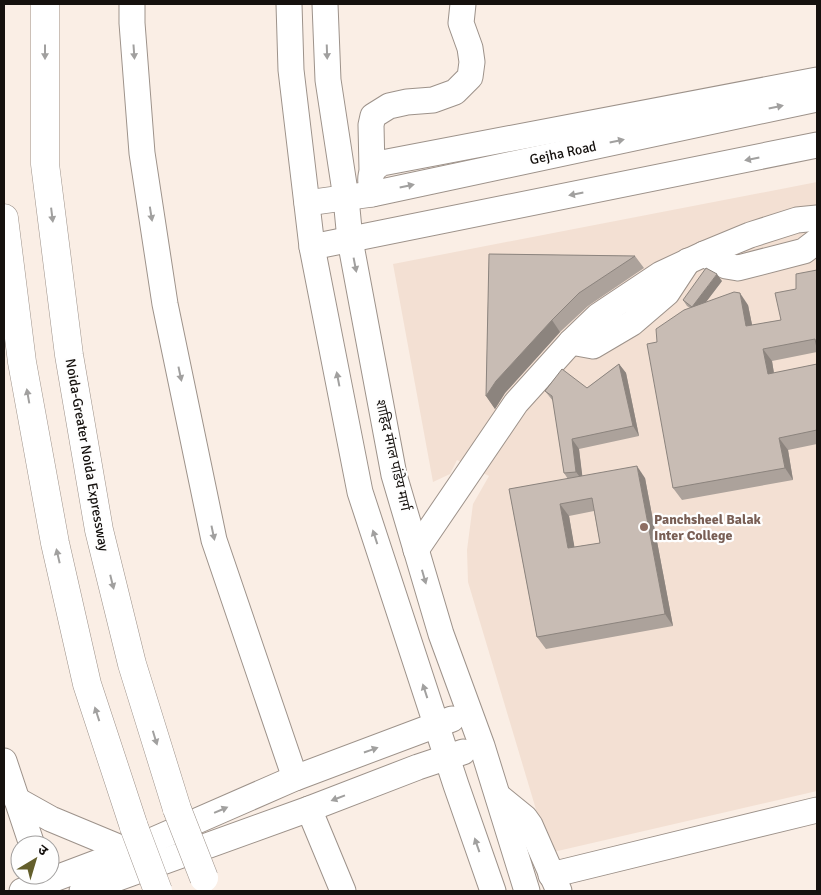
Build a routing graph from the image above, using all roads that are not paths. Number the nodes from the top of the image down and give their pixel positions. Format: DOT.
graph roads {
  1 [pos="45,4"];
  2 [pos="132,4"];
  3 [pos="289,4"];
  4 [pos="325,4"];
  5 [pos="463,4"];
  6 [pos="817,80"];
  7 [pos="817,99"];
  8 [pos="719,109"];
  9 [pos="817,145"];
  10 [pos="372,182"];
  11 [pos="346,198"];
  12 [pos="307,203"];
  13 [pos="4,218"];
  14 [pos="817,218"];
  15 [pos="350,240"];
  16 [pos="817,241"];
  17 [pos="312,247"];
  18 [pos="696,258"];
  19 [pos="416,550"];
  20 [pos="471,712"];
  21 [pos="436,724"];
  22 [pos="482,746"];
  23 [pos="447,758"];
  24 [pos="4,766"];
  25 [pos="295,778"];
  26 [pos="498,796"];
  27 [pos="17,800"];
  28 [pos="309,809"];
  29 [pos="817,810"];
  30 [pos="29,835"];
  31 [pos="130,860"];
  32 [pos="60,879"];
  33 [pos="555,883"];
  34 [pos="40,885"];
  35 [pos="207,885"];
  36 [pos="22,891"];
  37 [pos="82,891"];
  38 [pos="158,891"];
  39 [pos="342,891"];
  40 [pos="493,891"];
  41 [pos="528,891"];
  1 -- 35 [label="highway, Noida-Greater Noida Expressway, one-way, bridge"];
  2 -- 25 [label="street, one-way"];
  3 -- 12 [label="street"];
  4 -- 11 [label="street, शाहिद मंगल पांडेय मार्ग, one-way"];
  5 -- 10 [label="street"];
  6 -- 8 [label="street"];
  8 -- 7 [label="street, Gejha Road, one-way"];
  8 -- 10 [label="street, Gejha Road"];
  9 -- 15 [label="street, one-way"];
  10 -- 11 [label="street, Gejha Road"];
  11 -- 12 [label="street, Gejha Road"];
  11 -- 15 [label="street, शाहिद मंगल पांडेय मार्ग"];
  12 -- 17 [label="street"];
  31 -- 13 [label="highway, one-way"];
  14 -- 18 [label="street"];
  15 -- 17 [label="street"];
  15 -- 19 [label="street, शाहिद मंगल पांडेय मार्ग, one-way"];
  16 -- 18 [label="street"];
  21 -- 17 [label="street, one-way"];
  18 -- 19 [label="street"];
  19 -- 20 [label="street, शाहिद मंगल पांडेय मार्ग, one-way"];
  20 -- 21 [label="street"];
  20 -- 22 [label="street, शाहिद मंगल पांडेय मार्ग"];
  21 -- 23 [label="street"];
  25 -- 21 [label="street, one-way"];
  22 -- 23 [label="street"];
  22 -- 26 [label="street, शाहिद मंगल पांडेय मार्ग"];
  23 -- 28 [label="street, one-way"];
  40 -- 23 [label="street, one-way"];
  24 -- 27 [label="street"];
  31 -- 25 [label="street, one-way"];
  26 -- 33 [label="street"];
  26 -- 41 [label="street, शाहिद मंगल पांडेय मार्ग"];
  27 -- 30 [label="street"];
  27 -- 31 [label="street"];
  28 -- 31 [label="street"];
  28 -- 39 [label="street"];
  29 -- 33 [label="street"];
  31 -- 32 [label="street"];
  31 -- 37 [label="street"];
  31 -- 38 [label="highway, bridge"];
  34 -- 36 [label="street"];
}
